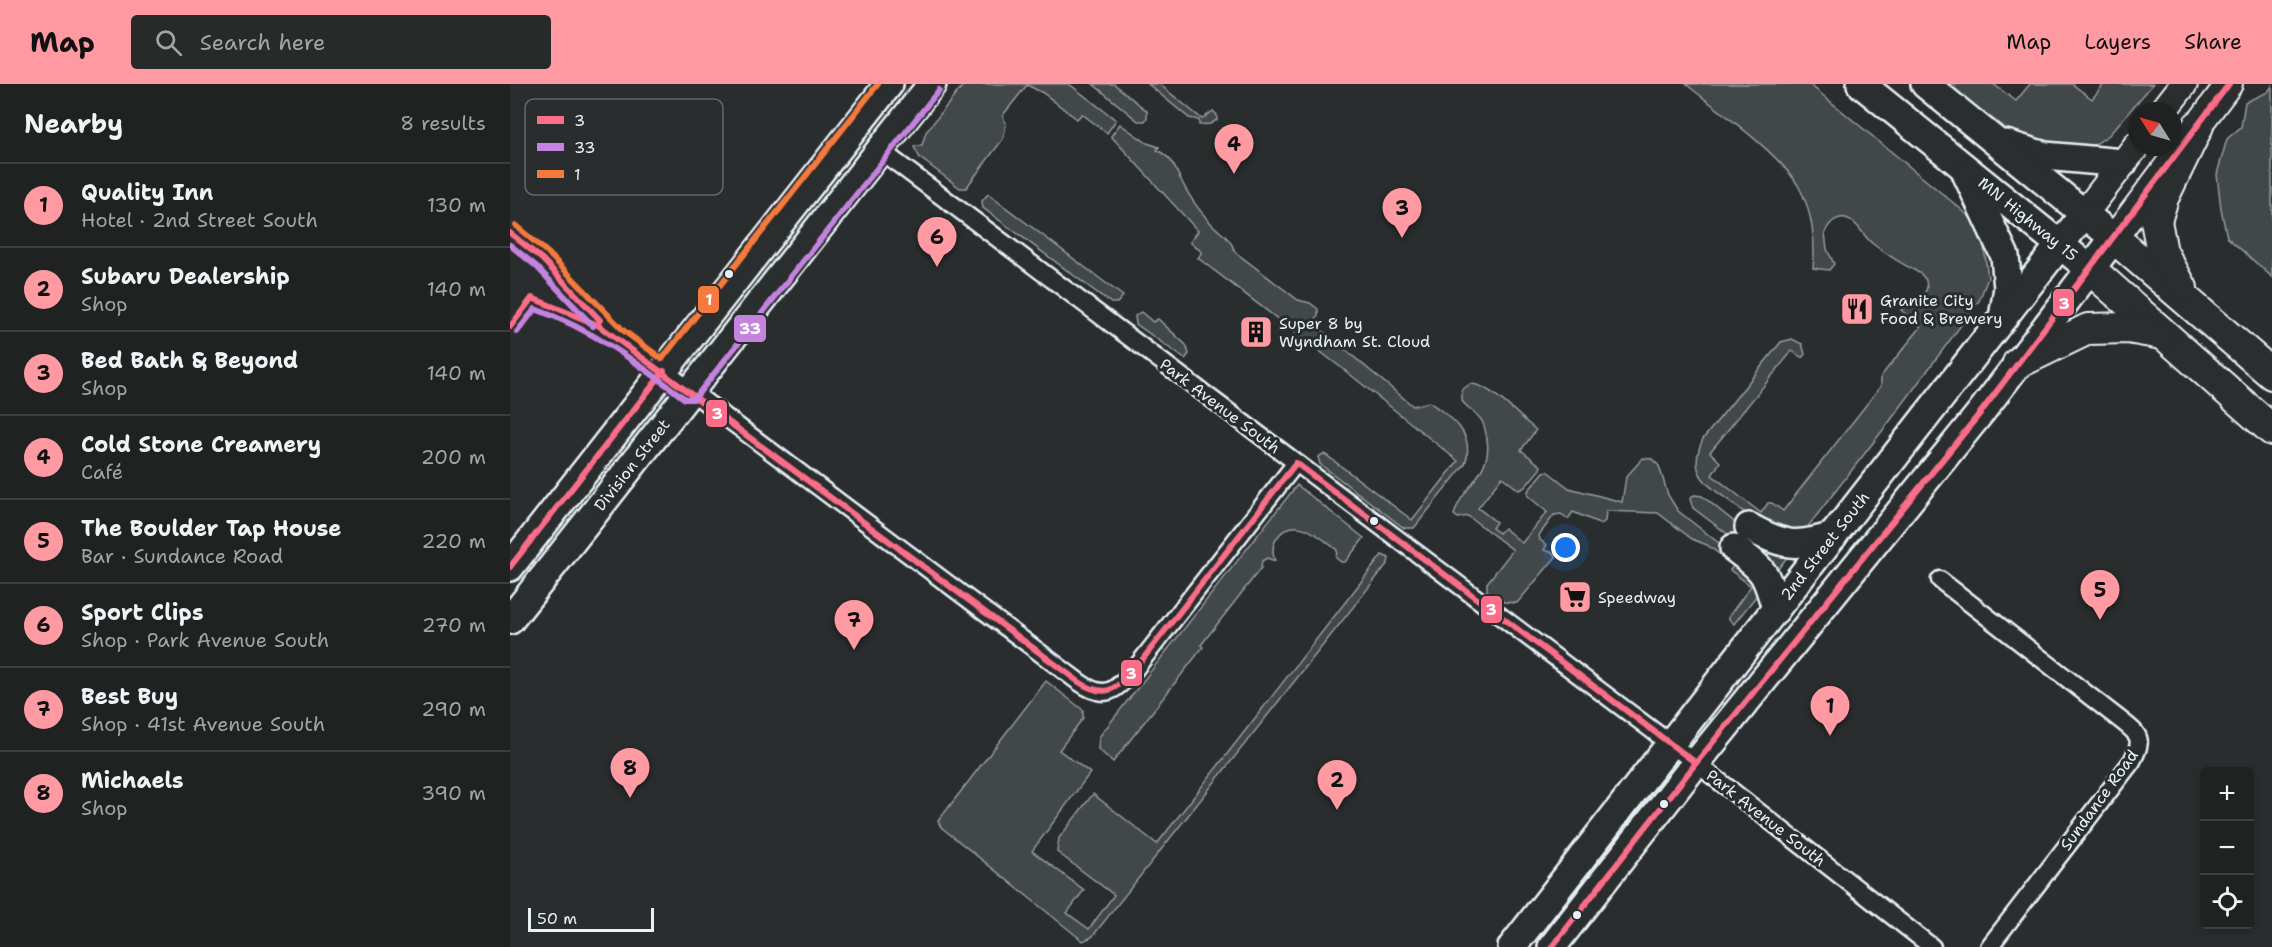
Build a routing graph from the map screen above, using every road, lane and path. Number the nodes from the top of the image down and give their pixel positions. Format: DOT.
graph roads {
  1 [pos="889,84"];
  2 [pos="933,84"];
  3 [pos="1861,84"];
  4 [pos="1925,84"];
  5 [pos="2184,84"];
  6 [pos="2229,84"];
  7 [pos="2170,102"];
  8 [pos="2198,126"];
  9 [pos="1993,140"];
  10 [pos="880,150"];
  11 [pos="2128,154"];
  12 [pos="2128,156"];
  13 [pos="1961,164"];
  14 [pos="2084,214"];
  15 [pos="2114,238"];
  16 [pos="2060,243"];
  17 [pos="2090,269"];
  18 [pos="2193,306"];
  19 [pos="2003,318"];
  20 [pos="2162,334"];
  21 [pos="2018,363"];
  22 [pos="664,371"];
  23 [pos="2272,374"];
  24 [pos="690,391"];
  25 [pos="2272,430"];
  26 [pos="1296,463"];
  27 [pos="1833,536"];
  28 [pos="510,567"];
  29 [pos="1941,580"];
  30 [pos="1776,609"];
  31 [pos="510,620"];
  32 [pos="1671,744"];
  33 [pos="1696,763"];
  34 [pos="1512,947"];
  35 [pos="1552,947"];
  36 [pos="1932,947"];
  37 [pos="1989,947"];
  1 -- 22 [label="highway, Division Street"];
  2 -- 10 [label="highway, Division Street"];
  3 -- 13 [label="highway, MN Highway 15"];
  4 -- 9 [label="highway"];
  5 -- 7 [label="main road"];
  6 -- 8 [label="main road"];
  8 -- 15 [label="main road"];
  8 -- 18 [label="highway"];
  9 -- 11 [label="highway"];
  9 -- 14 [label="highway"];
  10 -- 24 [label="highway, Division Street"];
  10 -- 26 [label="street, Park Avenue South"];
  12 -- 14 [label="main road, 2nd Street South"];
  13 -- 16 [label="highway, MN Highway 15"];
  13 -- 19 [label="highway"];
  14 -- 15 [label="highway"];
  14 -- 16 [label="highway, 2nd Street South"];
  15 -- 17 [label="highway"];
  15 -- 18 [label="highway"];
  16 -- 17 [label="highway, MN Highway 15"];
  16 -- 19 [label="highway, 2nd Street South"];
  17 -- 20 [label="highway, MN Highway 15"];
  17 -- 21 [label="highway"];
  18 -- 23 [label="highway"];
  19 -- 27 [label="highway, 2nd Street South"];
  20 -- 21 [label="highway"];
  20 -- 25 [label="highway, MN Highway 15"];
  21 -- 33 [label="highway"];
  22 -- 24 [label="street"];
  22 -- 28 [label="highway, Division Street"];
  24 -- 26 [label="street"];
  24 -- 31 [label="highway, Division Street"];
  26 -- 32 [label="street, Park Avenue South"];
  27 -- 30 [label="highway, 2nd Street South"];
  27 -- 30 [label="highway"];
  29 -- 37 [label="street, Sundance Road"];
  30 -- 32 [label="highway, 2nd Street South"];
  32 -- 33 [label="street, Park Avenue South"];
  32 -- 34 [label="highway, 2nd Street South"];
  33 -- 35 [label="highway"];
  33 -- 36 [label="street, Park Avenue South"];
}
